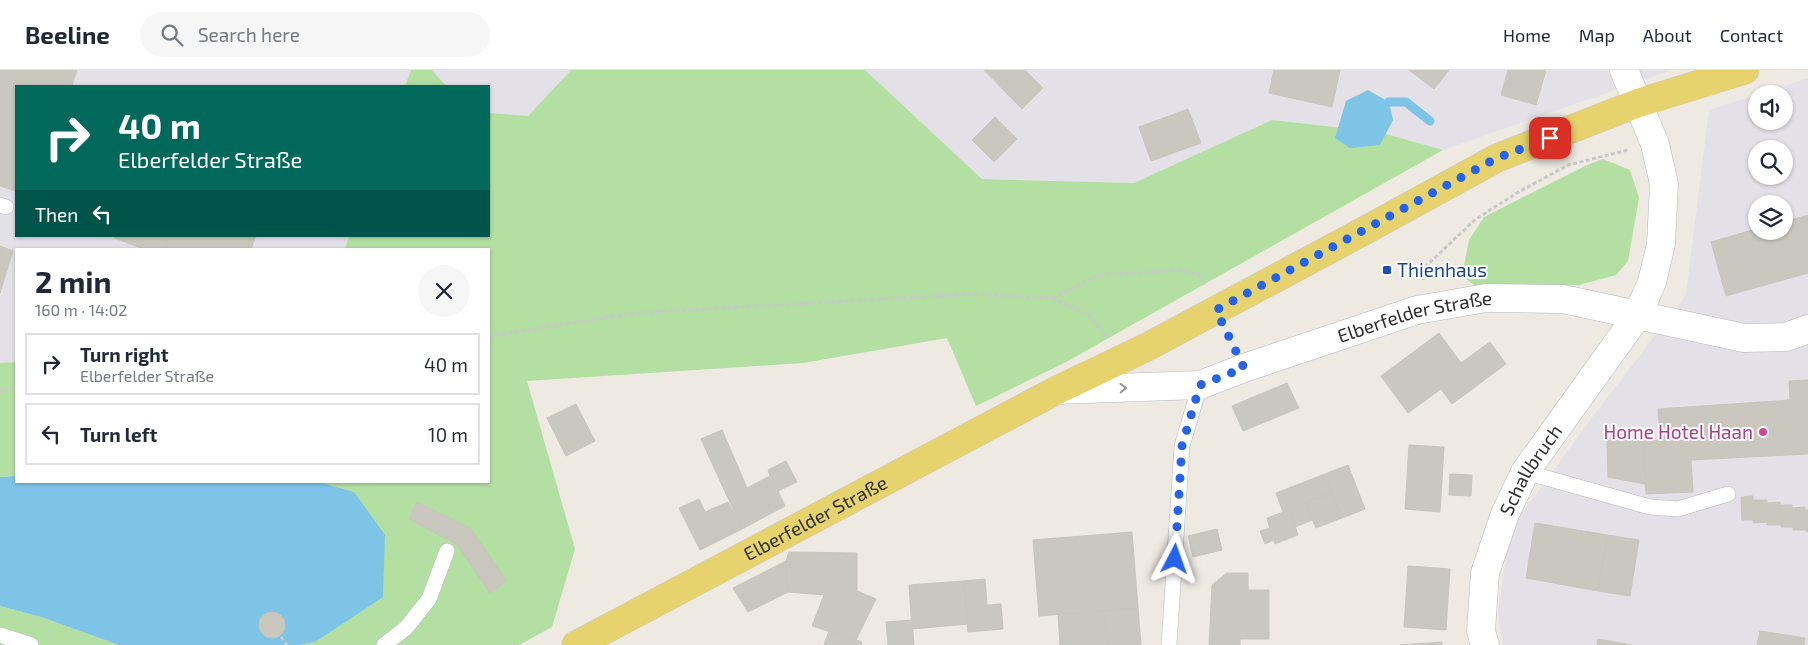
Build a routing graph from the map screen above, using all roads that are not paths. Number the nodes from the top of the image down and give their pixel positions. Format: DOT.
graph roads {
  1 [pos="1624,70"];
  2 [pos="1745,70"];
  3 [pos="1638,103"];
  4 [pos="1637,316"];
  5 [pos="1808,329"];
  6 [pos="1200,385"];
  7 [pos="1056,390"];
  8 [pos="1525,472"];
  9 [pos="1728,494"];
  10 [pos="447,551"];
  11 [pos="0,635"];
  12 [pos="31,645"];
  13 [pos="384,645"];
  14 [pos="576,645"];
  15 [pos="1170,645"];
  16 [pos="1485,645"];
  1 -- 3 [label="street, Schallbruch"];
  2 -- 3 [label="main road, Elberfelder Straße"];
  3 -- 4 [label="street, Schallbruch"];
  3 -- 7 [label="main road, Elberfelder Straße"];
  4 -- 5 [label="street"];
  4 -- 6 [label="street, Elberfelder Straße"];
  4 -- 8 [label="street, Schallbruch"];
  7 -- 6 [label="street, Elberfelder Straße, one-way"];
  6 -- 15 [label="lane"];
  7 -- 14 [label="main road, Elberfelder Straße"];
  8 -- 9 [label="lane"];
  8 -- 16 [label="street, Schallbruch"];
  10 -- 13 [label="lane"];
  11 -- 12 [label="lane"];
}
